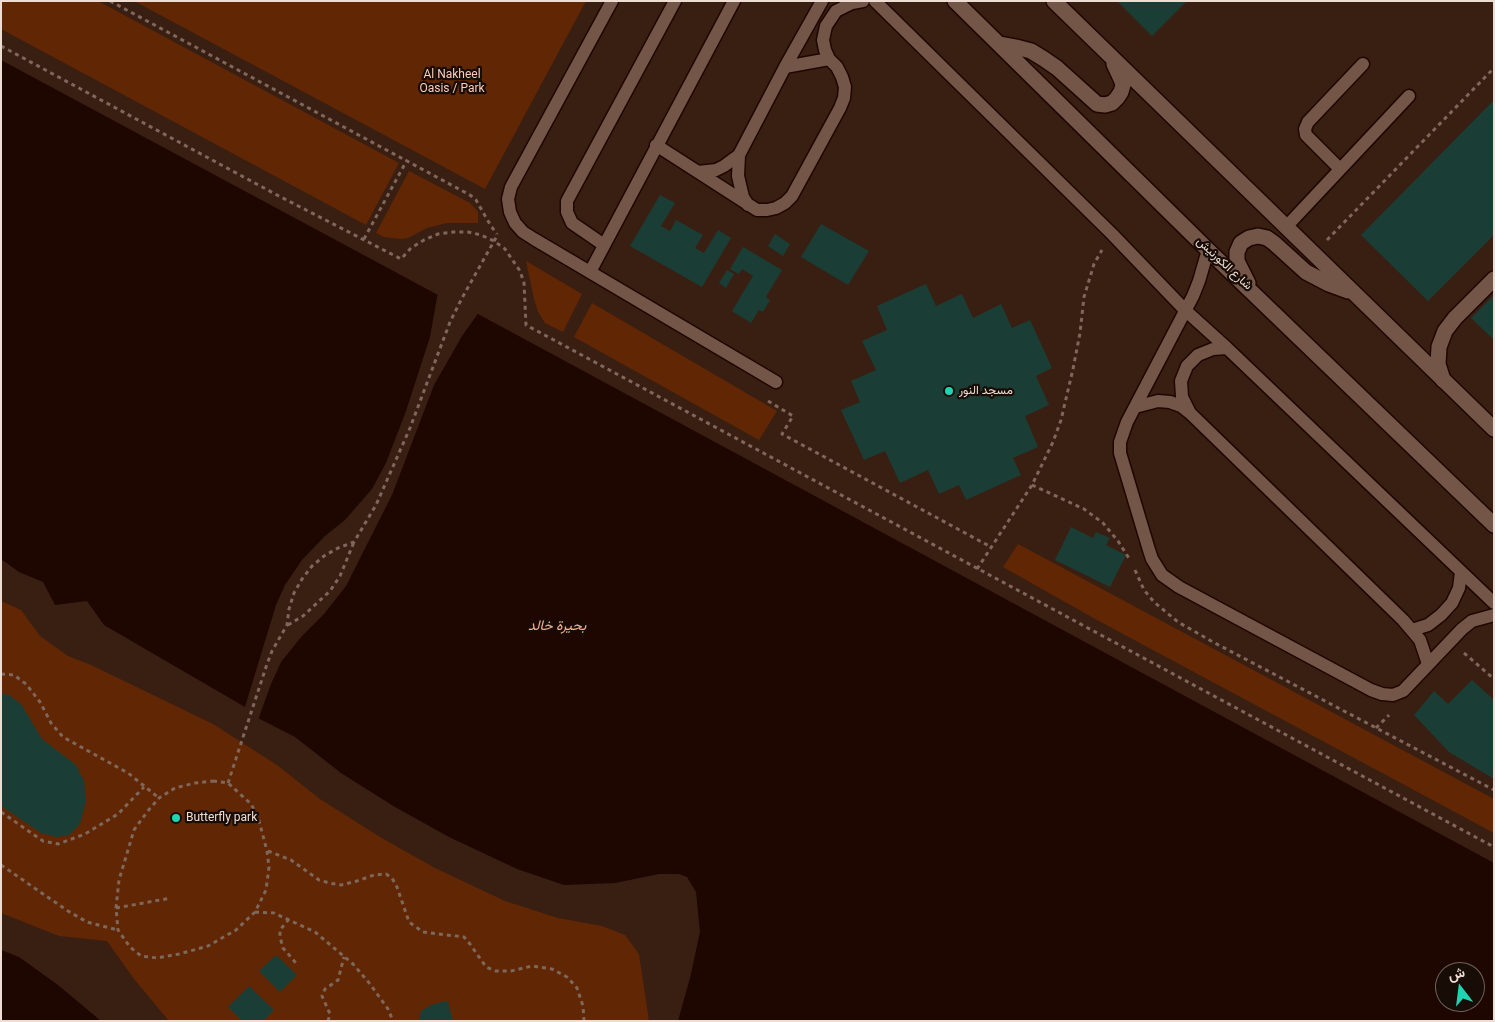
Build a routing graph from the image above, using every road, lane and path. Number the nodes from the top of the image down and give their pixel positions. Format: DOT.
graph roads {
  1 [pos="612,1"];
  2 [pos="675,1"];
  3 [pos="734,1"];
  4 [pos="822,1"];
  5 [pos="863,1"];
  6 [pos="875,1"];
  7 [pos="955,1"];
  8 [pos="1054,1"];
  9 [pos="812,18"];
  10 [pos="826,26"];
  11 [pos="1000,44"];
  12 [pos="1,46"];
  13 [pos="1100,46"];
  14 [pos="830,59"];
  15 [pos="1363,64"];
  16 [pos="784,67"];
  17 [pos="1494,68"];
  18 [pos="1409,96"];
  19 [pos="656,145"];
  20 [pos="739,155"];
  21 [pos="407,160"];
  22 [pos="1340,169"];
  23 [pos="698,172"];
  24 [pos="748,206"];
  25 [pos="510,212"];
  26 [pos="1286,227"];
  27 [pos="1112,234"];
  28 [pos="364,239"];
  29 [pos="494,241"];
  30 [pos="604,245"];
  31 [pos="1208,250"];
  32 [pos="1314,254"];
  33 [pos="590,272"];
  34 [pos="1494,280"];
  35 [pos="1252,291"];
  36 [pos="1352,292"];
  37 [pos="1185,310"];
  38 [pos="1227,348"];
  39 [pos="1443,380"];
  40 [pos="776,382"];
  41 [pos="1135,407"];
  42 [pos="1190,413"];
  43 [pos="1494,429"];
  44 [pos="1494,526"];
  45 [pos="354,542"];
  46 [pos="977,569"];
  47 [pos="1462,572"];
  48 [pos="1494,603"];
  49 [pos="1494,615"];
  50 [pos="287,625"];
  51 [pos="1412,630"];
  52 [pos="1428,664"];
  53 [pos="1,674"];
  54 [pos="228,783"];
  55 [pos="144,787"];
  56 [pos="159,798"];
  57 [pos="1,812"];
  58 [pos="1494,847"];
  59 [pos="267,851"];
  60 [pos="1,865"];
  61 [pos="171,898"];
  62 [pos="116,908"];
  63 [pos="255,912"];
  64 [pos="289,919"];
  65 [pos="118,930"];
  66 [pos="344,957"];
  67 [pos="296,963"];
  68 [pos="328,1021"];
  69 [pos="393,1021"];
  70 [pos="584,1021"];
  1 -- 25 [label="lane"];
  2 -- 30 [label="lane"];
  3 -- 19 [label="lane"];
  4 -- 9 [label="lane"];
  5 -- 10 [label="lane"];
  6 -- 27 [label="lane"];
  7 -- 11 [label="main road, شارع الكورنيش"];
  8 -- 13 [label="main road"];
  9 -- 10 [label="lane"];
  9 -- 16 [label="lane"];
  10 -- 14 [label="lane"];
  11 -- 13 [label="main road"];
  11 -- 31 [label="main road, شارع الكورنيش"];
  12 -- 28 [label="path"];
  13 -- 26 [label="main road"];
  14 -- 16 [label="lane"];
  14 -- 24 [label="lane"];
  15 -- 22 [label="lane"];
  16 -- 20 [label="lane"];
  17 -- 32 [label="path"];
  18 -- 22 [label="lane"];
  19 -- 23 [label="lane"];
  19 -- 30 [label="lane"];
  20 -- 23 [label="lane"];
  20 -- 24 [label="lane"];
  21 -- 28 [label="path"];
  22 -- 26 [label="lane"];
  23 -- 24 [label="lane"];
  25 -- 29 [label="path"];
  25 -- 33 [label="lane"];
  26 -- 32 [label="main road"];
  27 -- 37 [label="lane"];
  27 -- 46 [label="path"];
  28 -- 29 [label="path"];
  29 -- 45 [label="path"];
  29 -- 46 [label="path"];
  30 -- 33 [label="lane"];
  31 -- 35 [label="main road, شارع الكورنيش"];
  31 -- 37 [label="lane"];
  32 -- 36 [label="main road"];
  33 -- 40 [label="lane"];
  34 -- 39 [label="main road"];
  35 -- 36 [label="main road"];
  35 -- 44 [label="main road, شارع الكورنيش"];
  36 -- 39 [label="main road"];
  37 -- 38 [label="lane"];
  37 -- 41 [label="lane"];
  38 -- 42 [label="lane"];
  38 -- 47 [label="lane"];
  39 -- 43 [label="main road"];
  41 -- 42 [label="lane"];
  41 -- 52 [label="lane"];
  42 -- 51 [label="lane"];
  45 -- 50 [label="path"];
  45 -- 50 [label="path"];
  46 -- 58 [label="path"];
  47 -- 48 [label="lane"];
  47 -- 51 [label="lane"];
  49 -- 52 [label="lane"];
  50 -- 54 [label="path"];
  51 -- 52 [label="lane"];
  53 -- 55 [label="path"];
  54 -- 56 [label="path"];
  54 -- 59 [label="path"];
  55 -- 56 [label="path"];
  55 -- 57 [label="path"];
  56 -- 62 [label="path"];
  59 -- 63 [label="path"];
  59 -- 70 [label="path"];
  60 -- 65 [label="path"];
  61 -- 62 [label="path"];
  62 -- 65 [label="path"];
  63 -- 64 [label="path"];
  63 -- 65 [label="path"];
  64 -- 66 [label="path"];
  64 -- 67 [label="path"];
  66 -- 68 [label="path"];
  66 -- 69 [label="path"];
}
